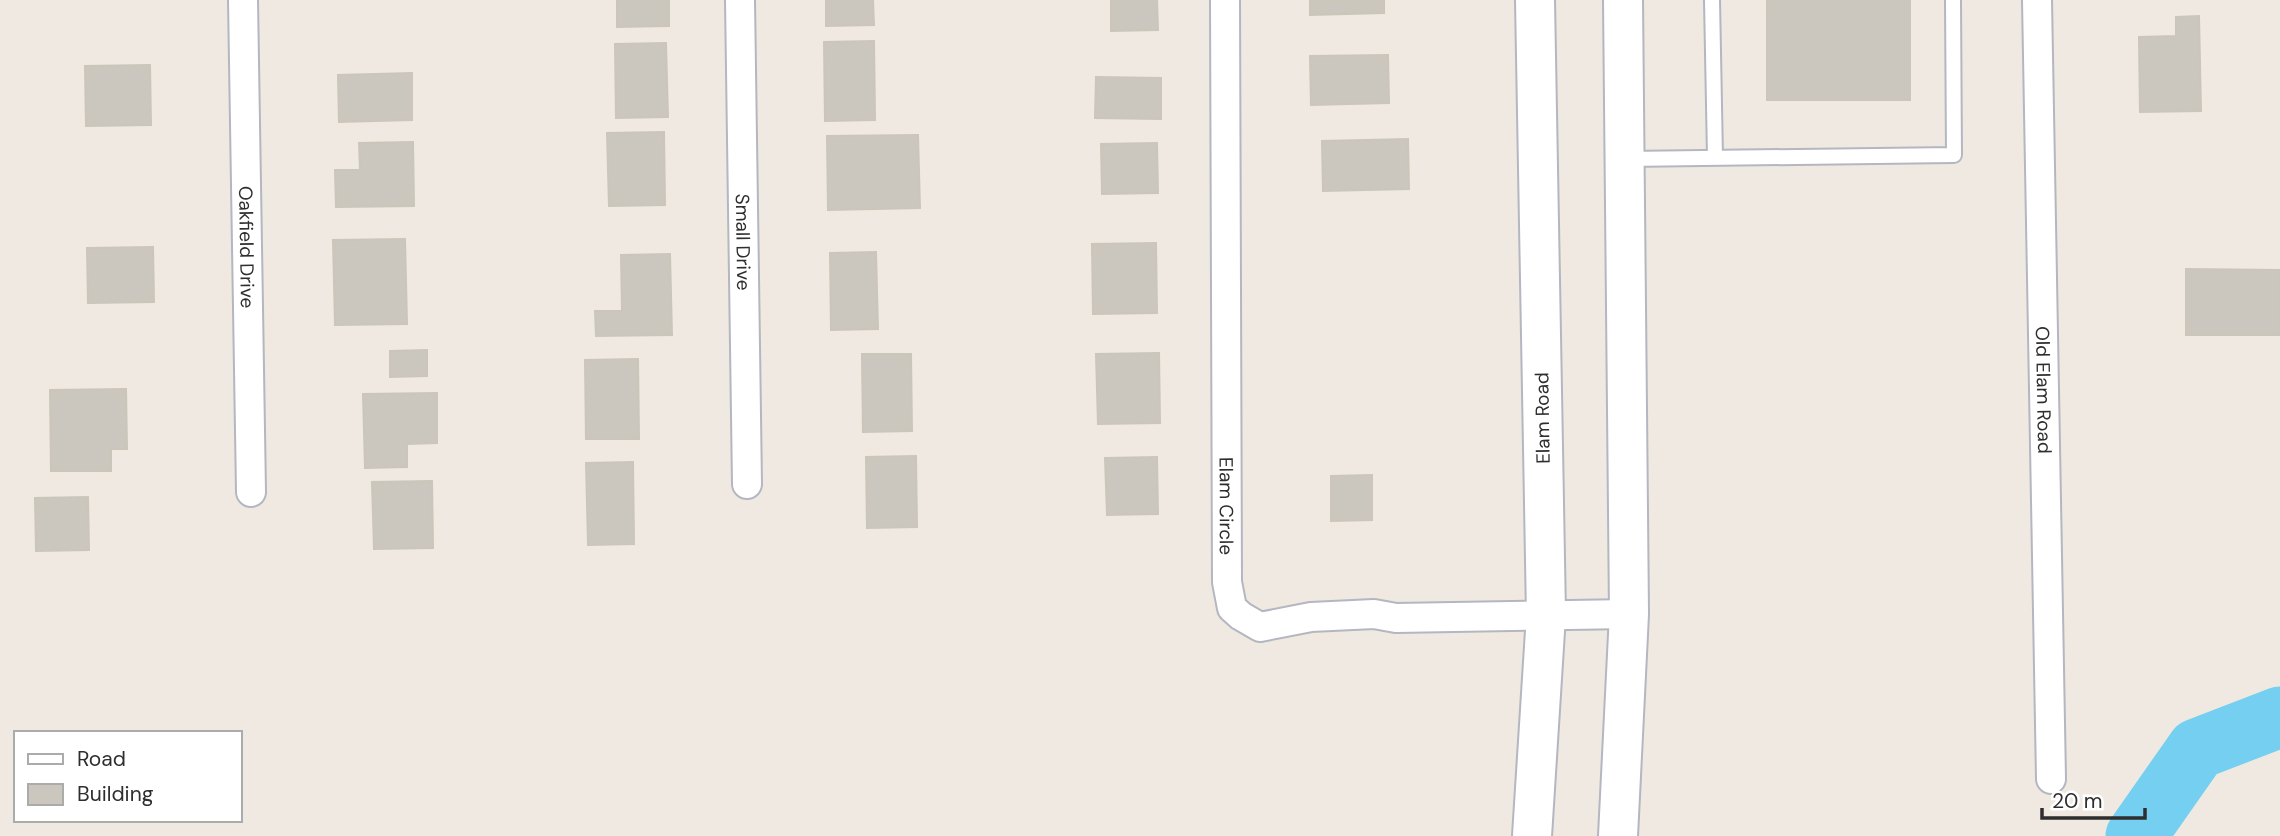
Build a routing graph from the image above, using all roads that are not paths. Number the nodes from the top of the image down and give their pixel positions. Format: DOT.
graph roads {
  1 [pos="243,0"];
  2 [pos="740,0"];
  3 [pos="1225,0"];
  4 [pos="1535,0"];
  5 [pos="1623,0"];
  6 [pos="1712,0"];
  7 [pos="1952,0"];
  8 [pos="2037,0"];
  9 [pos="1715,158"];
  10 [pos="1625,159"];
  11 [pos="747,484"];
  12 [pos="251,492"];
  13 [pos="1629,614"];
  14 [pos="1546,615"];
  15 [pos="2051,779"];
  16 [pos="1532,836"];
  17 [pos="1618,836"];
  1 -- 12 [label="street, Oakfield Drive"];
  2 -- 11 [label="street, Small Drive"];
  3 -- 14 [label="street, Elam Circle"];
  4 -- 14 [label="main road, Elam Road"];
  5 -- 10 [label="main road"];
  6 -- 9 [label="lane"];
  7 -- 9 [label="lane"];
  8 -- 15 [label="street, Old Elam Road"];
  9 -- 10 [label="lane"];
  10 -- 13 [label="main road"];
  13 -- 14 [label="street, Elam Circle"];
  13 -- 17 [label="main road"];
  14 -- 16 [label="main road, Elam Road"];
}
